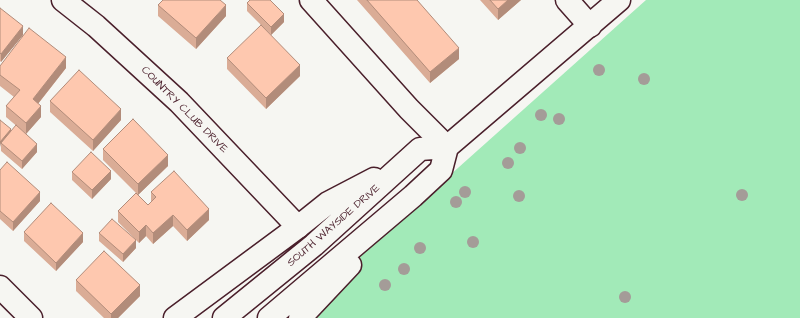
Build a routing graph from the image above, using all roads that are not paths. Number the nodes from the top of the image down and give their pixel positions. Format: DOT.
graph roads {
  1 [pos="62,0"];
  2 [pos="311,0"];
  3 [pos="566,0"];
  4 [pos="619,0"];
  5 [pos="590,26"];
  6 [pos="447,147"];
  7 [pos="404,163"];
  8 [pos="413,196"];
  9 [pos="298,228"];
  10 [pos="0,287"];
  11 [pos="31,318"];
  12 [pos="175,318"];
  13 [pos="224,318"];
  14 [pos="269,318"];
  15 [pos="300,318"];
  1 -- 9 [label="main road, COUNTRY CLUB DRIVE"];
  2 -- 6 [label="main road"];
  3 -- 5 [label="main road"];
  4 -- 5 [label="main road"];
  5 -- 6 [label="main road"];
  6 -- 7 [label="main road, SOUTH WAYSIDE DRIVE"];
  6 -- 8 [label="main road"];
  7 -- 9 [label="main road"];
  7 -- 13 [label="main road, SOUTH WAYSIDE DRIVE"];
  8 -- 14 [label="main road"];
  8 -- 15 [label="main road"];
  9 -- 12 [label="main road"];
  10 -- 11 [label="main road"];
}
